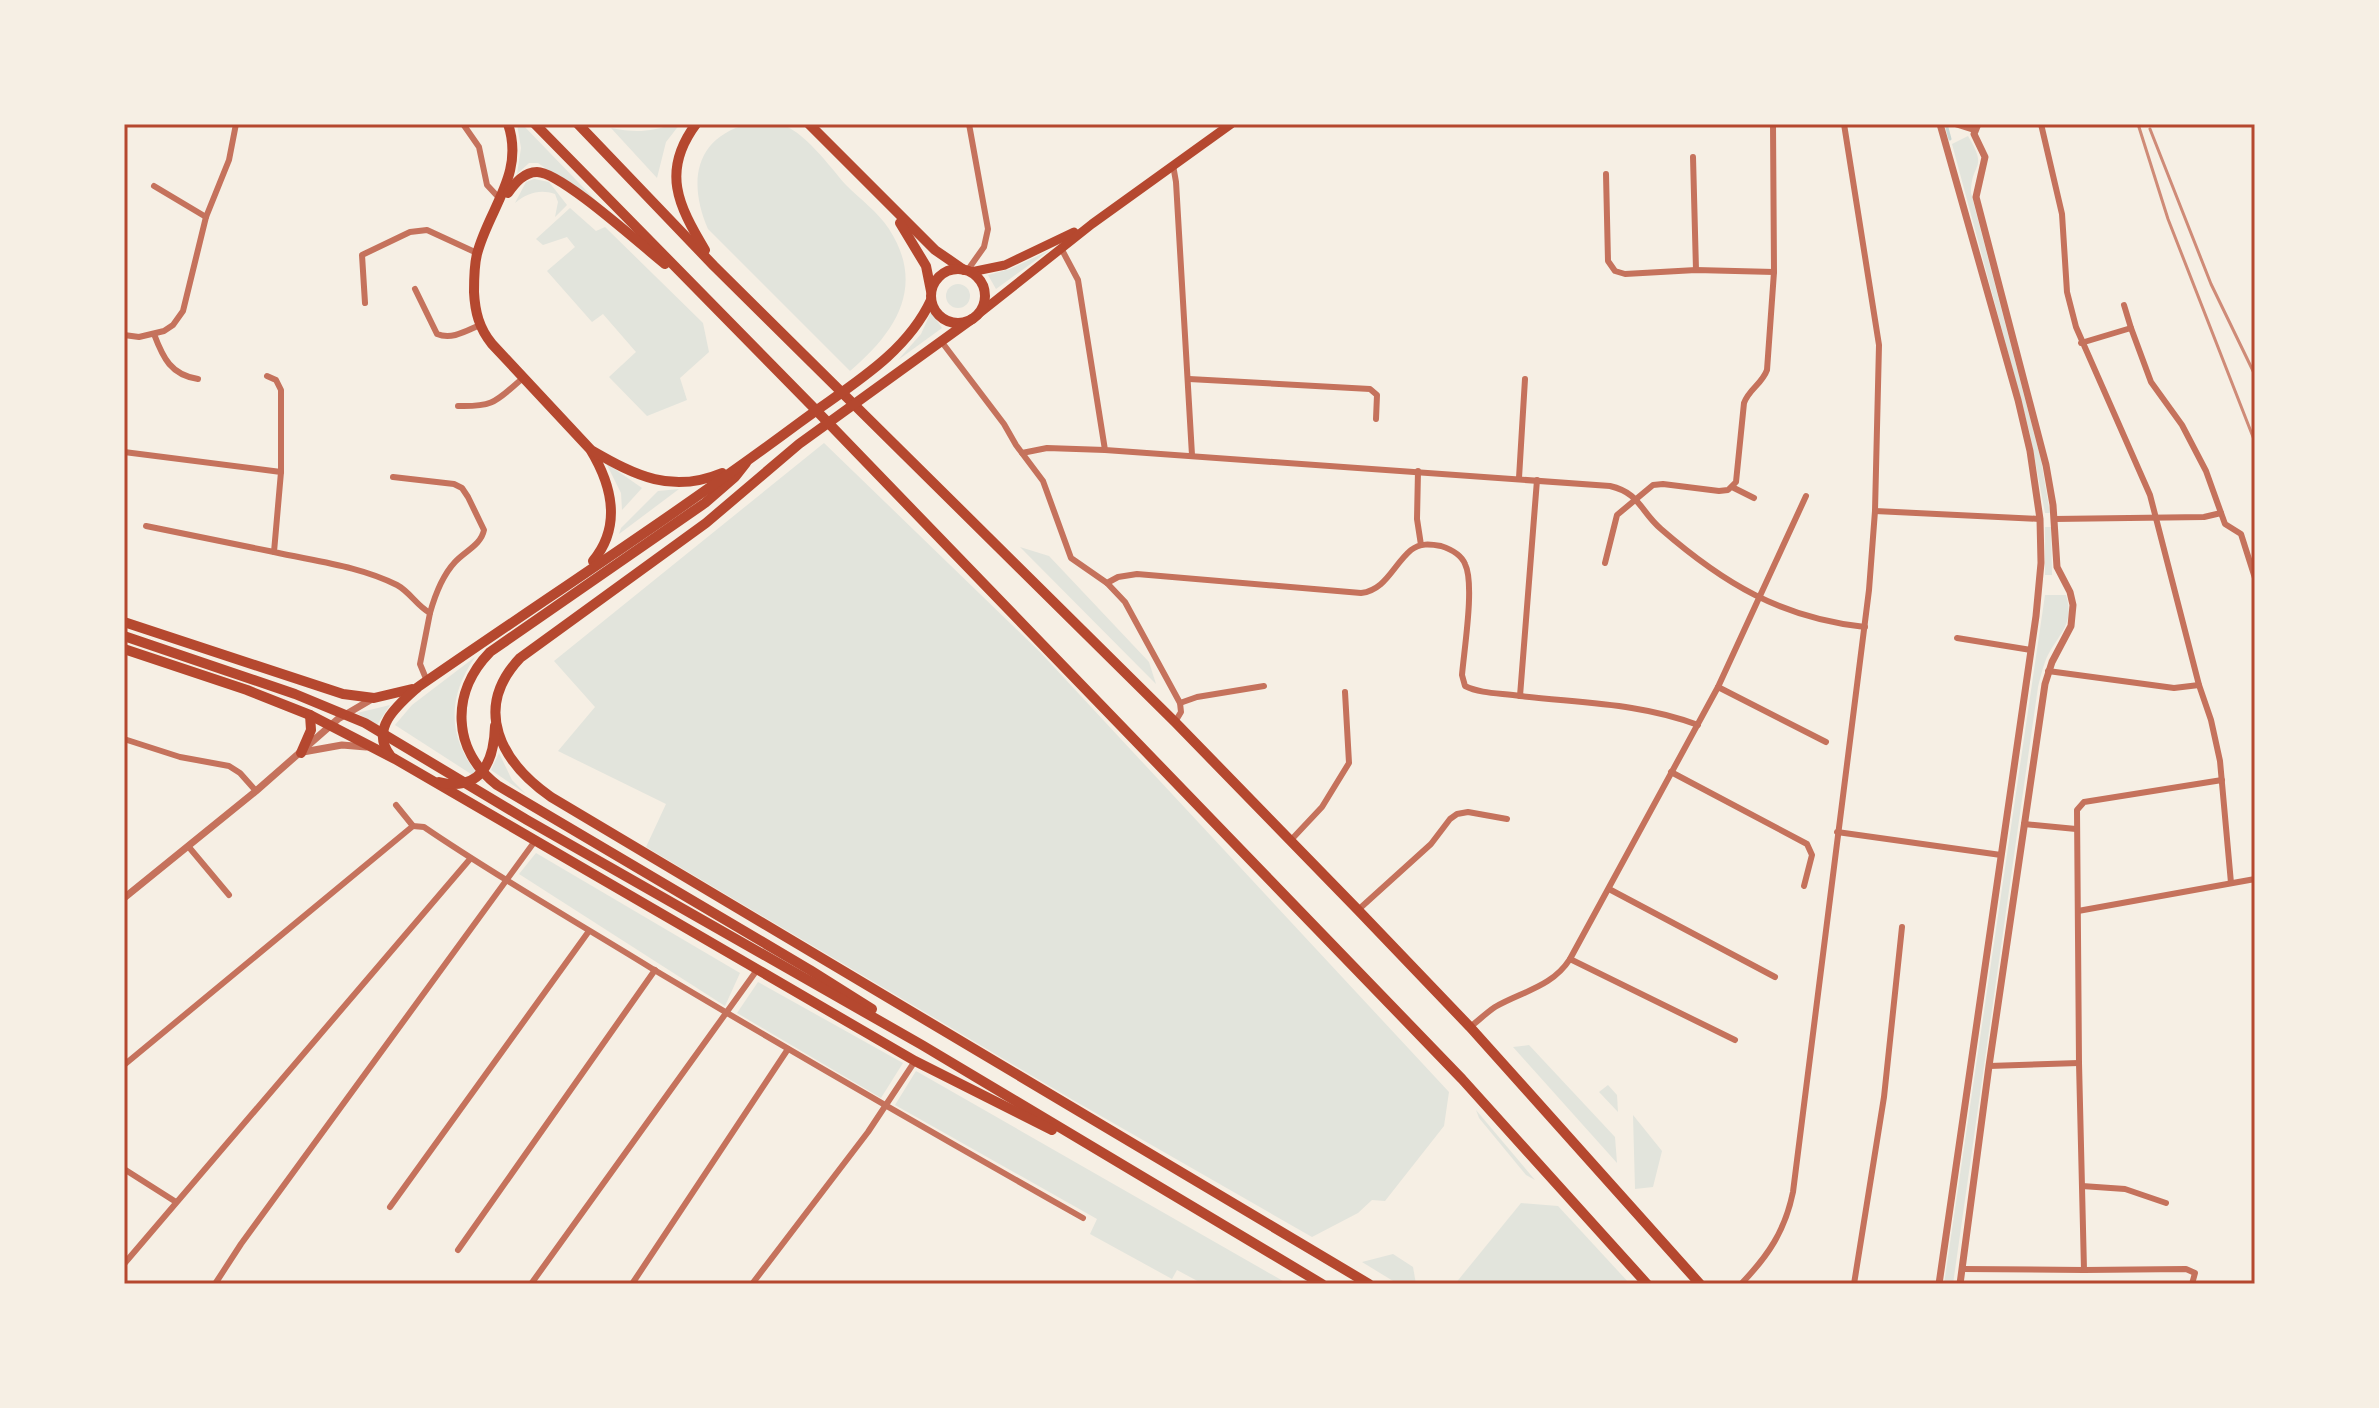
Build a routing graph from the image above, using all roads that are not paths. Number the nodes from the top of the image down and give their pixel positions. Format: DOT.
graph roads {
  1 [pos="236,124"];
  2 [pos="463,124"];
  3 [pos="508,124"];
  4 [pos="535,124"];
  5 [pos="578,124"];
  6 [pos="696,124"];
  7 [pos="809,124"];
  8 [pos="969,124"];
  9 [pos="1231,124"];
  10 [pos="1773,124"];
  11 [pos="1844,124"];
  12 [pos="1940,124"];
  13 [pos="1955,124"];
  14 [pos="2041,124"];
  15 [pos="1976,127"];
  16 [pos="1693,157"];
  17 [pos="1173,165"];
  18 [pos="1606,174"];
  19 [pos="154,186"];
  20 [pos="501,200"];
  21 [pos="890,208"];
  22 [pos="206,217"];
  23 [pos="1092,224"];
  24 [pos="1061,248"];
  25 [pos="477,253"];
  26 [pos="714,266"];
  27 [pos="1696,270"];
  28 [pos="967,271"];
  29 [pos="1774,272"];
  30 [pos="415,289"];
  31 [pos="931,295"];
  32 [pos="709,300"];
  33 [pos="365,303"];
  34 [pos="2124,305"];
  35 [pos="974,318"];
  36 [pos="480,325"];
  37 [pos="2131,328"];
  38 [pos="154,334"];
  39 [pos="124,335"];
  40 [pos="941,341"];
  41 [pos="2081,343"];
  42 [pos="267,376"];
  43 [pos="523,378"];
  44 [pos="198,379"];
  45 [pos="1189,379"];
  46 [pos="1525,379"];
  47 [pos="458,406"];
  48 [pos="1376,419"];
  49 [pos="590,449"];
  50 [pos="1105,450"];
  51 [pos="124,452"];
  52 [pos="1022,453"];
  53 [pos="1192,455"];
  54 [pos="746,463"];
  55 [pos="1418,471"];
  56 [pos="281,472"];
  57 [pos="393,477"];
  58 [pos="1519,478"];
  59 [pos="1537,480"];
  60 [pos="1732,487"];
  61 [pos="1806,496"];
  62 [pos="1636,498"];
  63 [pos="1754,498"];
  64 [pos="1875,511"];
  65 [pos="2221,513"];
  66 [pos="2156,516"];
  67 [pos="2040,519"];
  68 [pos="2054,519"];
  69 [pos="146,526"];
  70 [pos="1421,545"];
  71 [pos="274,552"];
  72 [pos="1605,563"];
  73 [pos="585,571"];
  74 [pos="2255,578"];
  75 [pos="1107,583"];
  76 [pos="1758,598"];
  77 [pos="430,613"];
  78 [pos="124,622"];
  79 [pos="1865,627"];
  80 [pos="124,636"];
  81 [pos="1957,638"];
  82 [pos="124,649"];
  83 [pos="2031,650"];
  84 [pos="2048,671"];
  85 [pos="422,684"];
  86 [pos="2199,685"];
  87 [pos="1264,686"];
  88 [pos="1718,687"];
  89 [pos="323,689"];
  90 [pos="1345,692"];
  91 [pos="1520,696"];
  92 [pos="374,698"];
  93 [pos="1180,703"];
  94 [pos="495,714"];
  95 [pos="310,715"];
  96 [pos="1175,722"];
  97 [pos="331,725"];
  98 [pos="1698,725"];
  99 [pos="124,739"];
  100 [pos="1826,742"];
  101 [pos="377,749"];
  102 [pos="301,753"];
  103 [pos="395,759"];
  104 [pos="1671,772"];
  105 [pos="429,779"];
  106 [pos="2222,780"];
  107 [pos="256,791"];
  108 [pos="396,805"];
  109 [pos="1507,819"];
  110 [pos="2024,824"];
  111 [pos="413,826"];
  112 [pos="2076,829"];
  113 [pos="1837,832"];
  114 [pos="535,841"];
  115 [pos="1290,841"];
  116 [pos="188,846"];
  117 [pos="2001,855"];
  118 [pos="470,859"];
  119 [pos="2255,879"];
  120 [pos="508,882"];
  121 [pos="2231,883"];
  122 [pos="1804,886"];
  123 [pos="1609,889"];
  124 [pos="126,892"];
  125 [pos="229,895"];
  126 [pos="1358,910"];
  127 [pos="2078,911"];
  128 [pos="1902,927"];
  129 [pos="589,931"];
  130 [pos="1570,959"];
  131 [pos="655,970"];
  132 [pos="757,970"];
  133 [pos="1775,977"];
  134 [pos="726,1014"];
  135 [pos="1470,1027"];
  136 [pos="1735,1040"];
  137 [pos="922,1045"];
  138 [pos="788,1049"];
  139 [pos="915,1061"];
  140 [pos="2079,1063"];
  141 [pos="124,1065"];
  142 [pos="1989,1066"];
  143 [pos="885,1108"];
  144 [pos="124,1169"];
  145 [pos="1129,1169"];
  146 [pos="2082,1186"];
  147 [pos="176,1202"];
  148 [pos="2166,1203"];
  149 [pos="390,1207"];
  150 [pos="1083,1218"];
  151 [pos="458,1250"];
  152 [pos="124,1264"];
  153 [pos="1962,1269"];
  154 [pos="2084,1270"];
  155 [pos="215,1284"];
  156 [pos="531,1284"];
  157 [pos="632,1284"];
  158 [pos="752,1284"];
  159 [pos="1322,1284"];
  160 [pos="1369,1284"];
  161 [pos="1647,1284"];
  162 [pos="1700,1284"];
  163 [pos="1741,1284"];
  164 [pos="1854,1284"];
  165 [pos="1939,1284"];
  166 [pos="1960,1284"];
  167 [pos="2192,1284"];
  1 -- 22 [label="street"];
  2 -- 20 [label="street"];
  3 -- 20 [label="highway"];
  4 -- 32 [label="highway"];
  5 -- 26 [label="highway"];
  6 -- 26 [label="highway"];
  7 -- 21 [label="highway"];
  8 -- 28 [label="street"];
  9 -- 17 [label="main road"];
  10 -- 29 [label="street"];
  11 -- 64 [label="street"];
  12 -- 67 [label="street"];
  13 -- 15 [label="street"];
  14 -- 41 [label="street"];
  15 -- 68 [label="street"];
  16 -- 27 [label="street"];
  17 -- 23 [label="main road"];
  17 -- 45 [label="street"];
  18 -- 27 [label="street"];
  19 -- 22 [label="street"];
  20 -- 25 [label="highway"];
  20 -- 32 [label="highway"];
  21 -- 28 [label="highway"];
  21 -- 31 [label="highway"];
  22 -- 38 [label="street"];
  23 -- 24 [label="main road"];
  23 -- 28 [label="main road"];
  24 -- 35 [label="main road"];
  24 -- 50 [label="street"];
  25 -- 33 [label="street"];
  25 -- 36 [label="highway"];
  26 -- 96 [label="highway"];
  27 -- 29 [label="street"];
  28 -- 31 [label="highway"];
  28 -- 35 [label="highway"];
  29 -- 60 [label="street"];
  30 -- 36 [label="street"];
  31 -- 35 [label="highway"];
  31 -- 54 [label="highway"];
  32 -- 161 [label="highway"];
  34 -- 37 [label="street"];
  35 -- 40 [label="highway"];
  36 -- 43 [label="highway"];
  37 -- 41 [label="street"];
  37 -- 65 [label="street"];
  38 -- 39 [label="street"];
  38 -- 44 [label="street"];
  40 -- 52 [label="street"];
  40 -- 94 [label="highway"];
  41 -- 66 [label="street"];
  42 -- 56 [label="street"];
  43 -- 47 [label="street"];
  43 -- 49 [label="highway"];
  45 -- 48 [label="street"];
  45 -- 53 [label="street"];
  46 -- 58 [label="street"];
  49 -- 54 [label="highway"];
  49 -- 73 [label="highway"];
  50 -- 52 [label="street"];
  50 -- 53 [label="street"];
  51 -- 56 [label="street"];
  52 -- 75 [label="street"];
  53 -- 55 [label="street"];
  54 -- 73 [label="highway"];
  54 -- 137 [label="highway"];
  55 -- 58 [label="street"];
  55 -- 70 [label="street"];
  56 -- 71 [label="street"];
  57 -- 77 [label="street"];
  58 -- 59 [label="street"];
  59 -- 62 [label="street"];
  59 -- 91 [label="street"];
  60 -- 62 [label="street"];
  60 -- 63 [label="street"];
  61 -- 76 [label="street"];
  62 -- 72 [label="street"];
  62 -- 76 [label="street"];
  64 -- 67 [label="street"];
  64 -- 79 [label="street"];
  65 -- 66 [label="street"];
  65 -- 74 [label="street"];
  66 -- 68 [label="street"];
  66 -- 86 [label="street"];
  67 -- 68 [label="street"];
  67 -- 83 [label="street"];
  68 -- 84 [label="street"];
  69 -- 71 [label="street"];
  70 -- 75 [label="street"];
  70 -- 91 [label="street"];
  71 -- 77 [label="street"];
  73 -- 85 [label="highway"];
  75 -- 93 [label="street"];
  76 -- 79 [label="street"];
  76 -- 88 [label="street"];
  77 -- 85 [label="street"];
  78 -- 89 [label="highway"];
  79 -- 113 [label="street"];
  80 -- 137 [label="highway"];
  81 -- 83 [label="street"];
  82 -- 95 [label="highway"];
  83 -- 117 [label="street"];
  84 -- 86 [label="street"];
  84 -- 110 [label="street"];
  85 -- 92 [label="highway"];
  85 -- 103 [label="highway"];
  86 -- 106 [label="street"];
  87 -- 93 [label="street"];
  88 -- 98 [label="street"];
  88 -- 100 [label="street"];
  89 -- 92 [label="highway"];
  89 -- 95 [label="highway"];
  90 -- 115 [label="street"];
  91 -- 98 [label="street"];
  92 -- 97 [label="street"];
  93 -- 96 [label="street"];
  94 -- 105 [label="highway"];
  94 -- 160 [label="highway"];
  95 -- 97 [label="highway"];
  95 -- 102 [label="highway"];
  96 -- 115 [label="highway"];
  97 -- 101 [label="highway"];
  97 -- 102 [label="street"];
  98 -- 104 [label="street"];
  99 -- 107 [label="street"];
  101 -- 102 [label="street"];
  101 -- 103 [label="highway"];
  102 -- 107 [label="street"];
  103 -- 105 [label="highway"];
  104 -- 122 [label="street"];
  104 -- 123 [label="street"];
  105 -- 114 [label="highway"];
  106 -- 112 [label="street"];
  106 -- 121 [label="street"];
  107 -- 116 [label="street"];
  108 -- 111 [label="street"];
  109 -- 126 [label="street"];
  110 -- 112 [label="street"];
  110 -- 142 [label="street"];
  111 -- 118 [label="street"];
  111 -- 141 [label="street"];
  112 -- 127 [label="street"];
  113 -- 117 [label="street"];
  113 -- 163 [label="street"];
  114 -- 120 [label="street"];
  114 -- 132 [label="highway"];
  115 -- 126 [label="highway"];
  116 -- 124 [label="street"];
  116 -- 125 [label="street"];
  117 -- 165 [label="street"];
  118 -- 120 [label="street"];
  118 -- 147 [label="street"];
  119 -- 121 [label="street"];
  120 -- 129 [label="street"];
  120 -- 155 [label="street"];
  121 -- 127 [label="street"];
  123 -- 130 [label="street"];
  123 -- 133 [label="street"];
  126 -- 135 [label="highway"];
  127 -- 140 [label="street"];
  128 -- 164 [label="street"];
  129 -- 131 [label="street"];
  129 -- 149 [label="street"];
  130 -- 135 [label="street"];
  130 -- 136 [label="street"];
  131 -- 134 [label="street"];
  131 -- 151 [label="street"];
  132 -- 134 [label="street"];
  132 -- 139 [label="highway"];
  134 -- 138 [label="street"];
  134 -- 156 [label="street"];
  135 -- 162 [label="highway"];
  137 -- 145 [label="highway"];
  138 -- 143 [label="street"];
  138 -- 157 [label="street"];
  139 -- 143 [label="street"];
  139 -- 145 [label="highway"];
  140 -- 142 [label="street"];
  140 -- 146 [label="street"];
  142 -- 153 [label="street"];
  143 -- 150 [label="street"];
  143 -- 158 [label="street"];
  144 -- 147 [label="street"];
  145 -- 159 [label="highway"];
  146 -- 148 [label="street"];
  146 -- 154 [label="street"];
  147 -- 152 [label="street"];
  153 -- 154 [label="street"];
  153 -- 166 [label="street"];
  154 -- 167 [label="street"];
}
